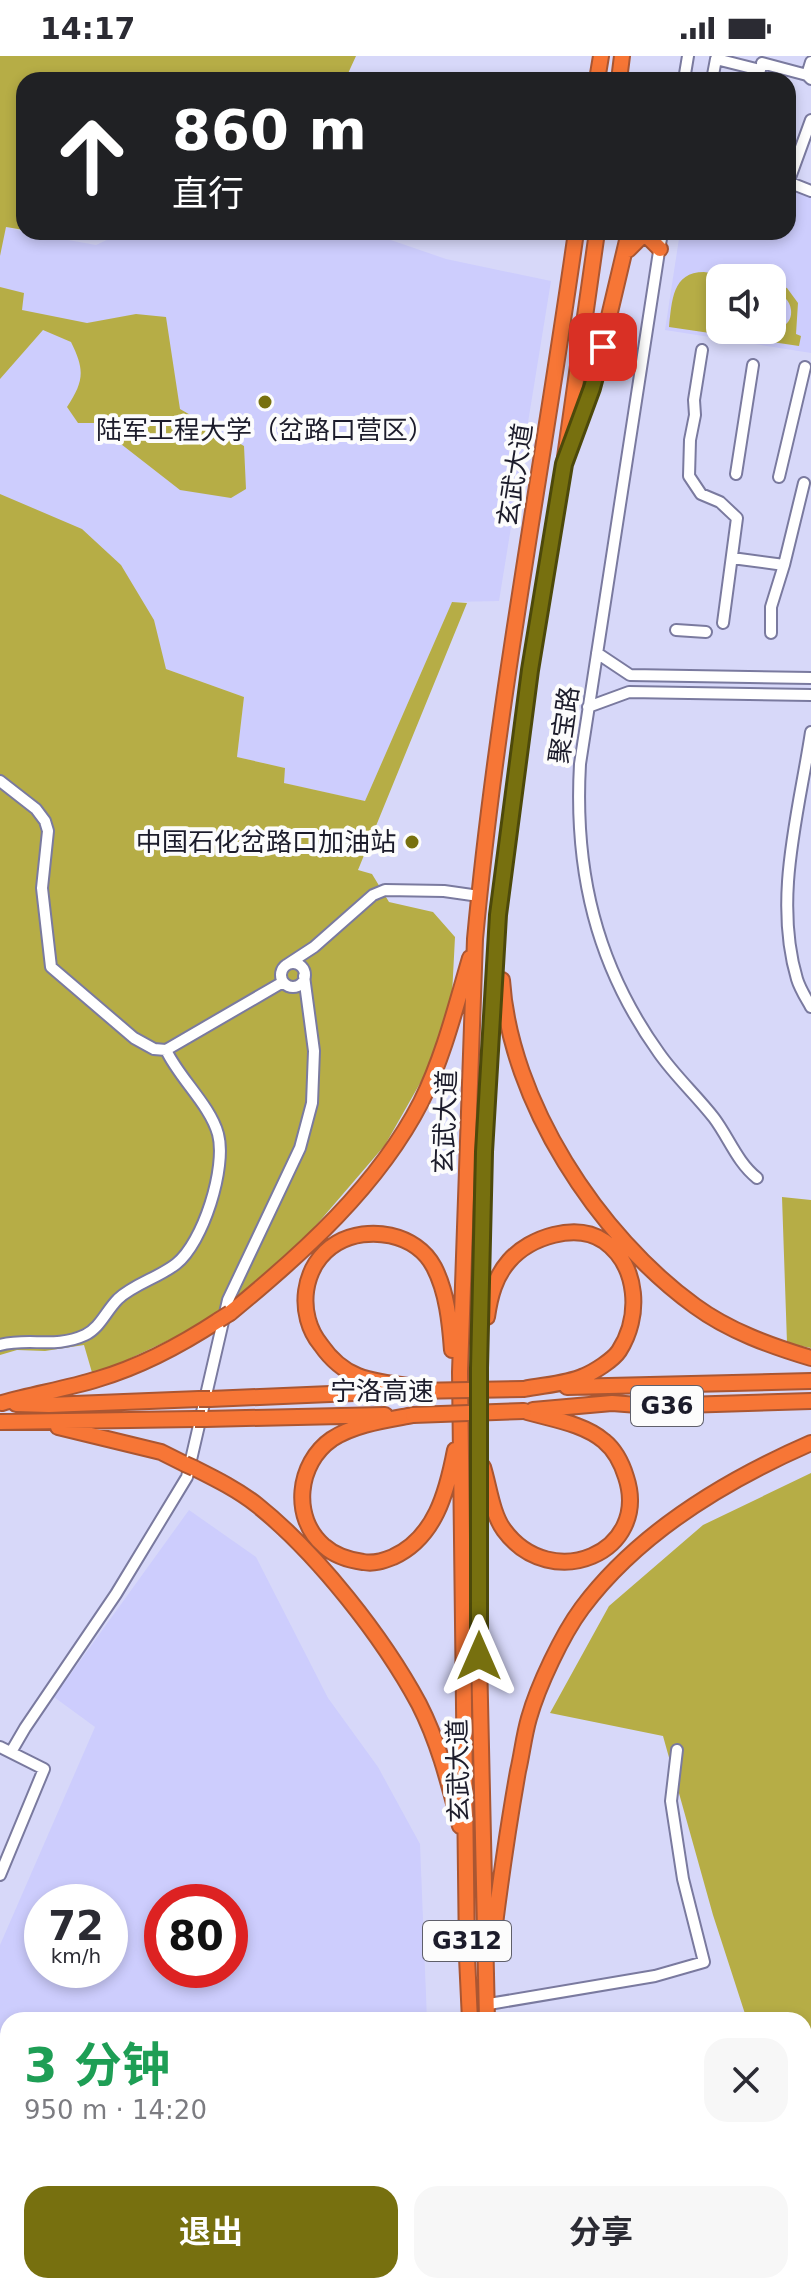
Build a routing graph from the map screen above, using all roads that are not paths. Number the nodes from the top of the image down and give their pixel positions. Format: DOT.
graph roads {
  1 [pos="811,62"];
  2 [pos="760,67"];
  3 [pos="714,72"];
  4 [pos="784,72"];
  5 [pos="809,77"];
  6 [pos="811,120"];
  7 [pos="796,160"];
  8 [pos="575,240"];
  9 [pos="596,240"];
  10 [pos="627,240"];
  11 [pos="638,240"];
  12 [pos="651,240"];
  13 [pos="661,240"];
  14 [pos="660,249"];
  15 [pos="623,257"];
  16 [pos="702,350"];
  17 [pos="753,365"];
  18 [pos="805,367"];
  19 [pos="564,464"];
  20 [pos="736,474"];
  21 [pos="779,477"];
  22 [pos="804,483"];
  23 [pos="732,558"];
  24 [pos="784,565"];
  25 [pos="723,623"];
  26 [pos="676,630"];
  27 [pos="706,632"];
  28 [pos="771,633"];
  29 [pos="597,653"];
  30 [pos="811,678"];
  31 [pos="811,695"];
  32 [pos="588,707"];
  33 [pos="811,732"];
  34 [pos="0,781"];
  35 [pos="479,896"];
  36 [pos="498,915"];
  37 [pos="475,939"];
  38 [pos="314,947"];
  39 [pos="288,964"];
  40 [pos="304,974"];
  41 [pos="286,984"];
  42 [pos="308,1000"];
  43 [pos="811,1007"];
  44 [pos="166,1050"];
  45 [pos="757,1178"];
  46 [pos="0,1345"];
  47 [pos="811,1358"];
  48 [pos="479,1368"];
  49 [pos="811,1381"];
  50 [pos="413,1389"];
  51 [pos="524,1389"];
  52 [pos="811,1401"];
  53 [pos="460,1402"];
  54 [pos="1,1403"];
  55 [pos="524,1411"];
  56 [pos="413,1415"];
  57 [pos="461,1418"];
  58 [pos="30,1421"];
  59 [pos="0,1422"];
  60 [pos="811,1443"];
  61 [pos="478,1452"];
  62 [pos="0,1747"];
  63 [pos="677,1750"];
  64 [pos="11,1752"];
  65 [pos="466,1862"];
  66 [pos="0,1875"];
  67 [pos="488,1998"];
  68 [pos="469,2012"];
  69 [pos="489,2012"];
  1 -- 5 [label="street"];
  2 -- 3 [label="street"];
  2 -- 4 [label="street"];
  6 -- 7 [label="street"];
  8 -- 35 [label="highway, 玄武大道 / G312"];
  9 -- 19 [label="highway, 玄武大道 / G312"];
  10 -- 15 [label="highway"];
  11 -- 15 [label="highway"];
  12 -- 14 [label="highway"];
  13 -- 14 [label="street, 聚宝路"];
  14 -- 29 [label="street, 聚宝路"];
  15 -- 19 [label="highway"];
  16 -- 23 [label="street"];
  17 -- 20 [label="street"];
  18 -- 21 [label="street"];
  19 -- 36 [label="highway, 玄武大道 / G312"];
  22 -- 24 [label="street"];
  23 -- 24 [label="street"];
  23 -- 25 [label="street"];
  24 -- 28 [label="street"];
  26 -- 27 [label="street"];
  29 -- 30 [label="street"];
  29 -- 32 [label="street, 聚宝路"];
  31 -- 32 [label="street"];
  32 -- 45 [label="street, 聚宝路"];
  33 -- 43 [label="street"];
  34 -- 44 [label="street"];
  35 -- 37 [label="highway, 玄武大道 / G312"];
  35 -- 38 [label="street"];
  36 -- 47 [label="highway"];
  36 -- 48 [label="highway, 玄武大道 / G312"];
  37 -- 53 [label="highway, 玄武大道 / G312"];
  37 -- 54 [label="highway"];
  38 -- 39 [label="street"];
  38 -- 40 [label="street"];
  39 -- 40 [label="street"];
  39 -- 41 [label="street"];
  40 -- 41 [label="street"];
  40 -- 42 [label="street"];
  41 -- 42 [label="street"];
  41 -- 44 [label="street"];
  42 -- 64 [label="street"];
  44 -- 46 [label="street"];
  48 -- 51 [label="highway"];
  48 -- 61 [label="highway, 玄武大道 / G312"];
  49 -- 51 [label="highway, 宁洛高速 / G36"];
  50 -- 51 [label="highway, 宁洛高速 / G36, bridge"];
  50 -- 53 [label="highway"];
  50 -- 54 [label="highway, 宁洛高速 / G36"];
  52 -- 55 [label="highway, 宁洛高速 / G36"];
  53 -- 57 [label="highway, 玄武大道 / G312"];
  55 -- 56 [label="highway, 宁洛高速 / G36, bridge"];
  55 -- 61 [label="highway"];
  56 -- 57 [label="highway"];
  56 -- 58 [label="highway, 宁洛高速 / G36"];
  57 -- 65 [label="highway, 玄武大道 / G312"];
  58 -- 59 [label="highway, 宁洛高速 / G36"];
  58 -- 65 [label="highway"];
  60 -- 67 [label="highway"];
  61 -- 67 [label="highway, 玄武大道 / G312"];
  62 -- 64 [label="street"];
  63 -- 67 [label="street"];
  64 -- 66 [label="street"];
  65 -- 68 [label="highway, 玄武大道 / G312"];
  67 -- 69 [label="highway, 玄武大道 / G312"];
}
